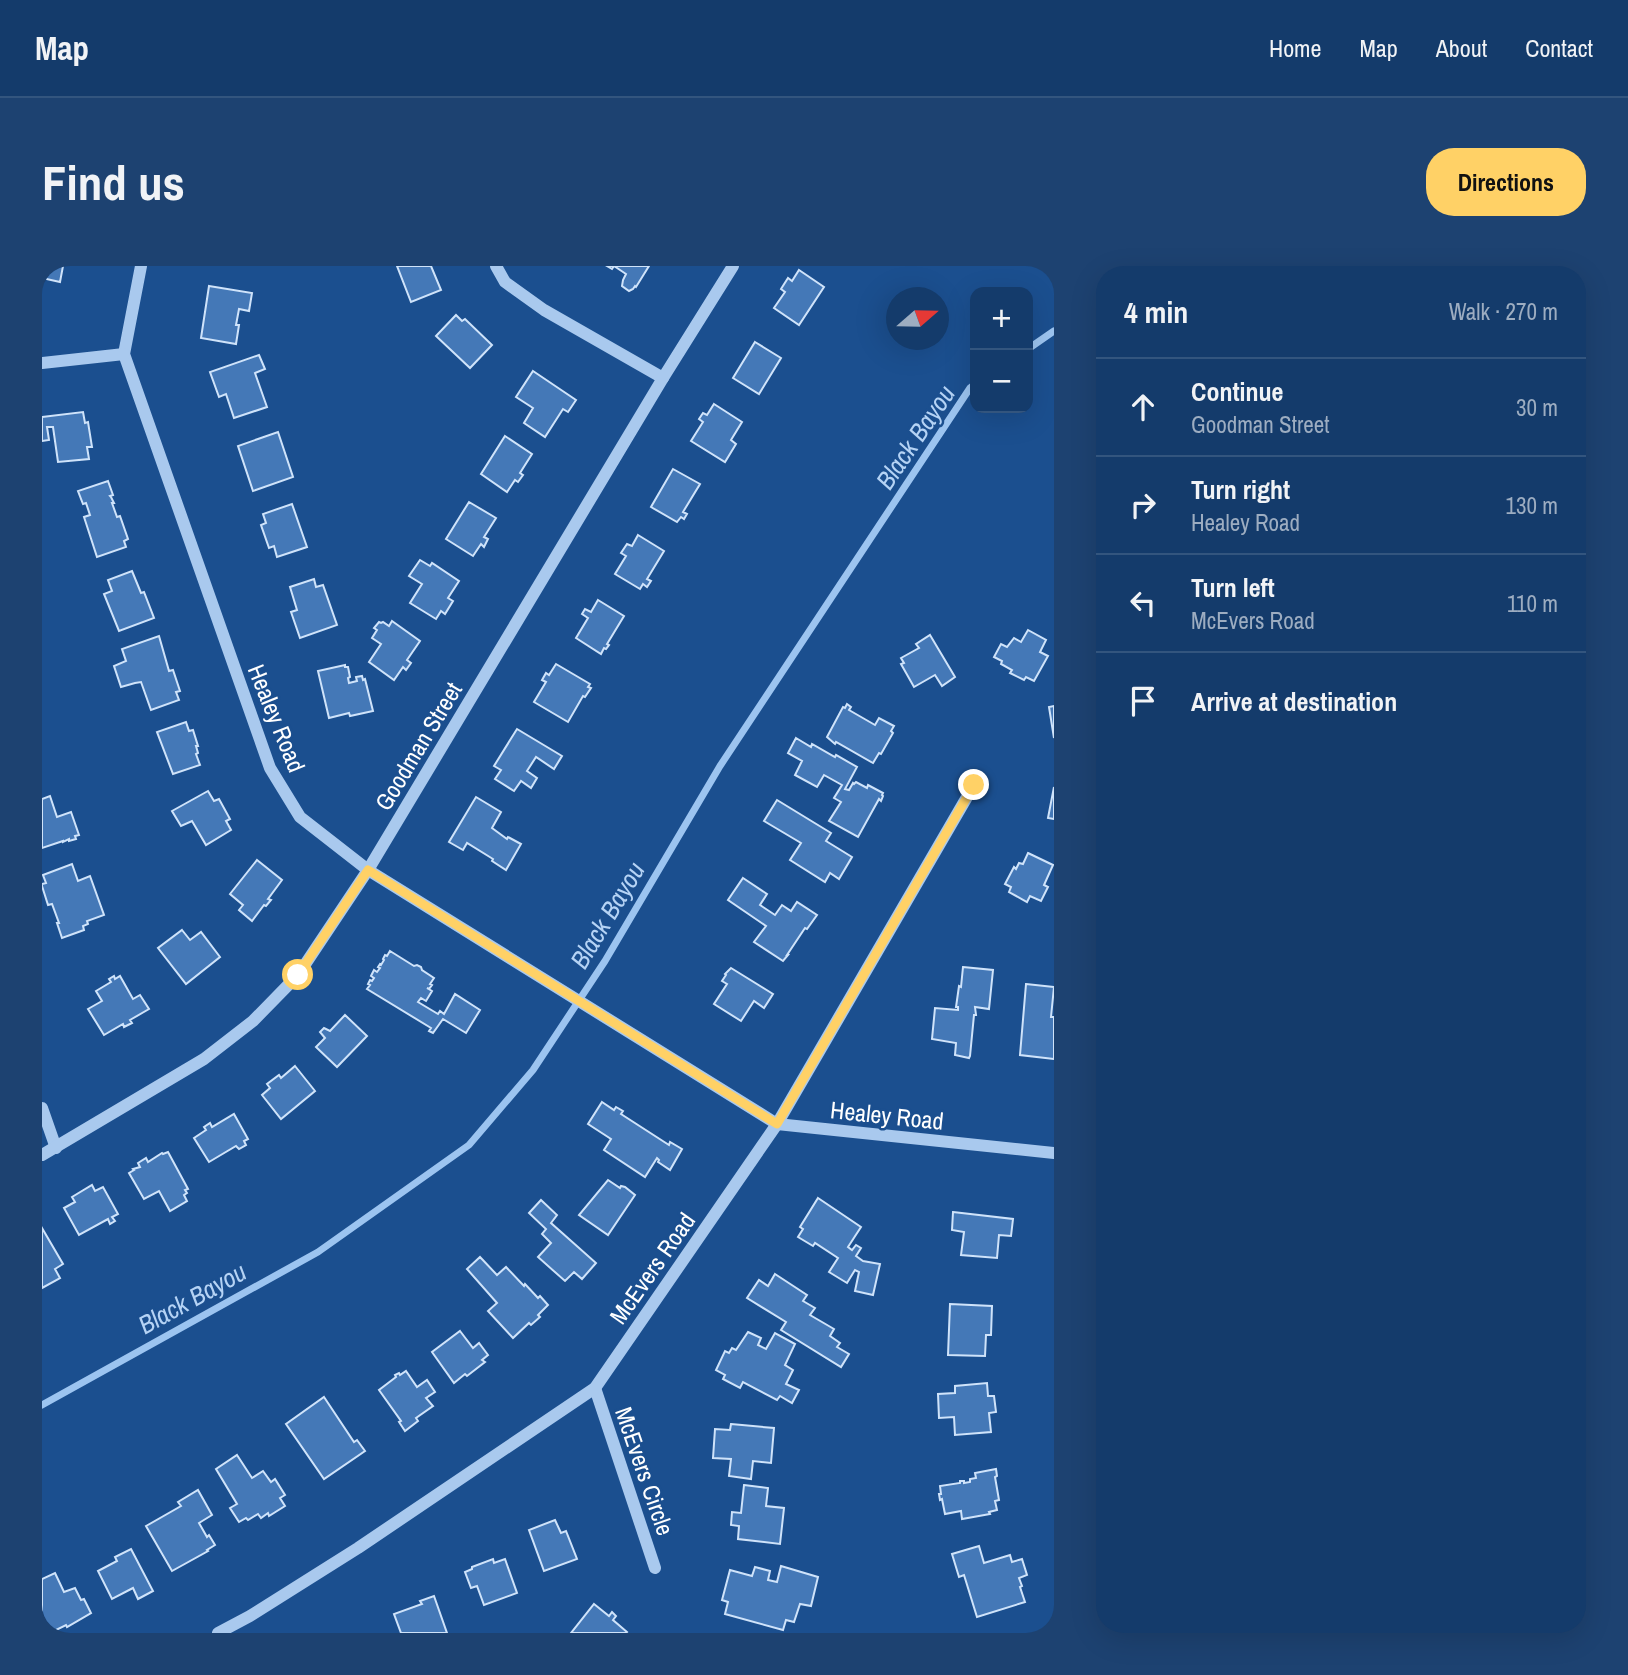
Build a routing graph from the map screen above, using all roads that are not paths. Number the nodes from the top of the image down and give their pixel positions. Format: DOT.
graph roads {
  1 [pos="141,266"];
  2 [pos="496,266"];
  3 [pos="733,266"];
  4 [pos="124,354"];
  5 [pos="42,363"];
  6 [pos="663,378"];
  7 [pos="974,785"];
  8 [pos="368,870"];
  9 [pos="42,1108"];
  10 [pos="777,1124"];
  11 [pos="55,1148"];
  12 [pos="1054,1153"];
  13 [pos="42,1155"];
  14 [pos="595,1388"];
  15 [pos="655,1568"];
  16 [pos="218,1633"];
  1 -- 4 [label="street"];
  2 -- 6 [label="street"];
  3 -- 6 [label="street, Goodman Street"];
  4 -- 5 [label="street"];
  4 -- 8 [label="street, Healey Road"];
  6 -- 8 [label="street, Goodman Street"];
  7 -- 10 [label="street, McEvers Road"];
  8 -- 10 [label="street, Healey Road"];
  8 -- 11 [label="street, Goodman Street"];
  9 -- 11 [label="street"];
  10 -- 12 [label="street, Healey Road"];
  10 -- 14 [label="street, McEvers Road"];
  11 -- 13 [label="street, Goodman Street"];
  14 -- 15 [label="street, McEvers Circle"];
  14 -- 16 [label="street, McEvers Road"];
}
